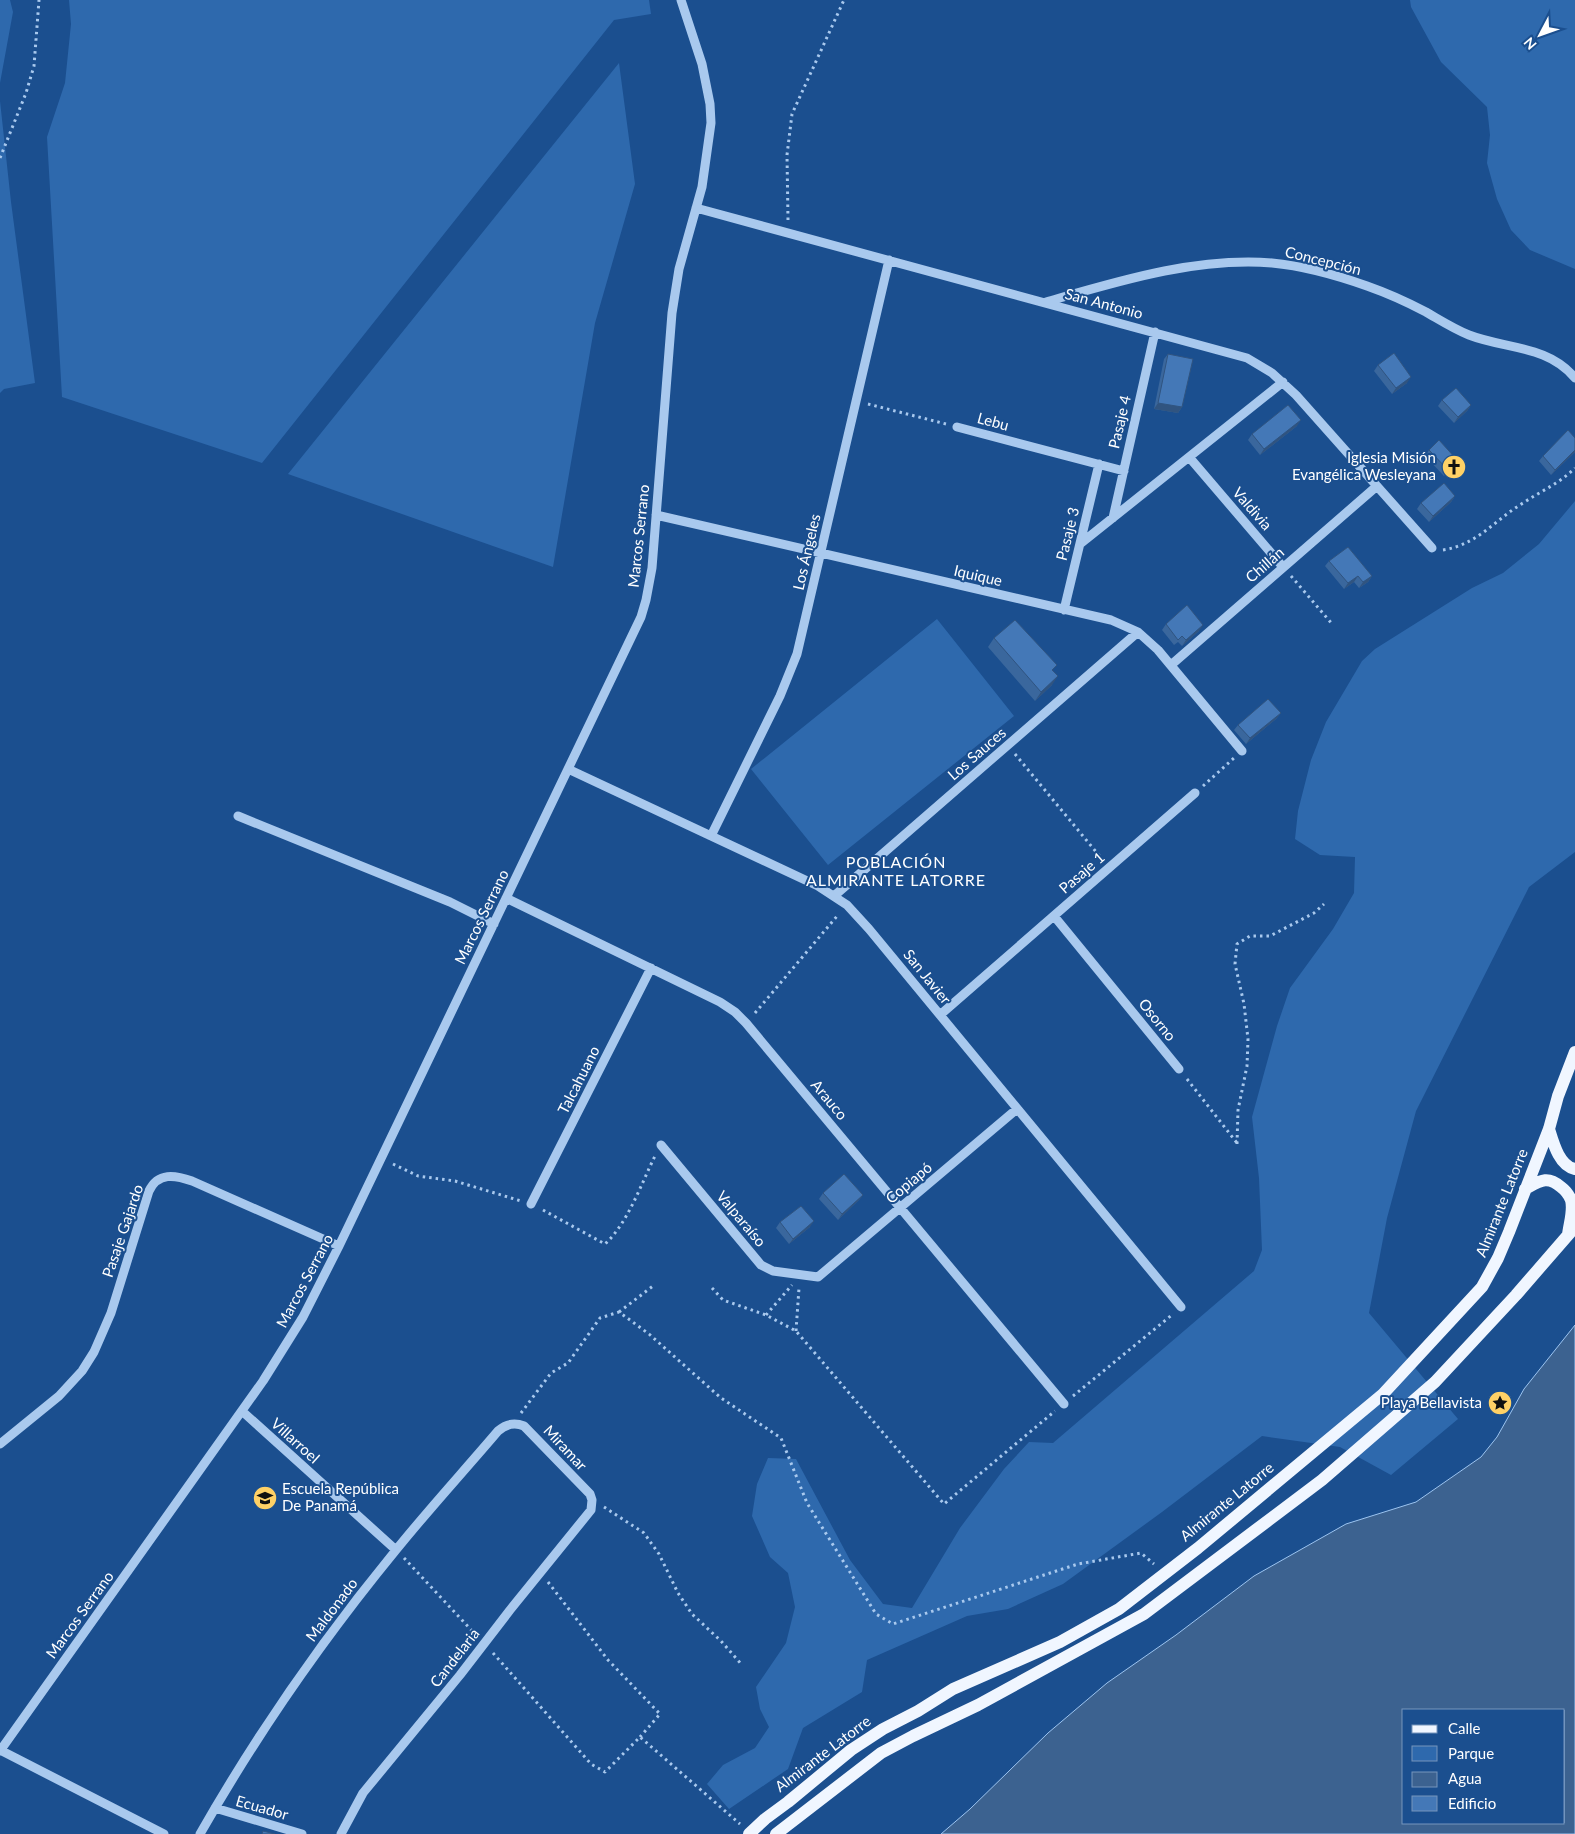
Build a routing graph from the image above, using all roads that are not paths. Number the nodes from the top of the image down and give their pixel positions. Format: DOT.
graph roads {
  1 [pos="680,0"];
  2 [pos="696,208"];
  3 [pos="889,260"];
  4 [pos="1046,302"];
  5 [pos="1155,332"];
  6 [pos="1575,378"];
  7 [pos="1283,382"];
  8 [pos="957,427"];
  9 [pos="1189,457"];
  10 [pos="1099,464"];
  11 [pos="1124,470"];
  12 [pos="1377,486"];
  13 [pos="656,516"];
  14 [pos="1113,518"];
  15 [pos="1080,544"];
  16 [pos="1432,548"];
  17 [pos="821,553"];
  18 [pos="1283,568"];
  19 [pos="1064,610"];
  20 [pos="1138,632"];
  21 [pos="1171,665"];
  22 [pos="1242,751"];
  23 [pos="568,769"];
  24 [pos="1195,793"];
  25 [pos="238,816"];
  26 [pos="711,836"];
  27 [pos="834,896"];
  28 [pos="506,898"];
  29 [pos="1054,916"];
  30 [pos="494,924"];
  31 [pos="651,968"];
  32 [pos="940,1015"];
  33 [pos="1575,1052"];
  34 [pos="1179,1069"];
  35 [pos="1017,1109"];
  36 [pos="1549,1129"];
  37 [pos="661,1145"];
  38 [pos="1575,1169"];
  39 [pos="1525,1188"];
  40 [pos="531,1204"];
  41 [pos="900,1208"];
  42 [pos="1571,1231"];
  43 [pos="339,1246"];
  44 [pos="818,1277"];
  45 [pos="1181,1307"];
  46 [pos="1064,1404"];
  47 [pos="242,1412"];
  48 [pos="513,1424"];
  49 [pos="0,1444"];
  50 [pos="592,1500"];
  51 [pos="396,1550"];
  52 [pos="0,1751"];
  53 [pos="215,1808"];
  54 [pos="164,1834"];
  55 [pos="200,1834"];
  56 [pos="302,1834"];
  57 [pos="340,1834"];
  58 [pos="750,1834"];
  59 [pos="776,1834"];
  1 -- 2 [label="street, Marcos Serrano"];
  2 -- 3 [label="street, San Antonio"];
  2 -- 13 [label="street, Marcos Serrano"];
  3 -- 4 [label="street, San Antonio"];
  3 -- 17 [label="street, Los Ángeles"];
  4 -- 5 [label="street, San Antonio"];
  4 -- 6 [label="street, Concepción"];
  5 -- 7 [label="street, San Antonio"];
  5 -- 11 [label="street, Pasaje 4"];
  7 -- 9 [label="street"];
  7 -- 12 [label="street, San Antonio"];
  8 -- 10 [label="street, Lebu"];
  9 -- 14 [label="street"];
  9 -- 18 [label="street, Valdivia"];
  10 -- 11 [label="street, Lebu"];
  10 -- 15 [label="street, Pasaje 3"];
  11 -- 14 [label="street, Pasaje 4"];
  12 -- 16 [label="street, San Antonio"];
  12 -- 18 [label="street, Chillán"];
  13 -- 17 [label="street, Iquique"];
  13 -- 23 [label="street, Marcos Serrano"];
  14 -- 15 [label="street"];
  15 -- 19 [label="street, Pasaje 3"];
  17 -- 19 [label="street, Iquique"];
  17 -- 26 [label="street, Los Ángeles"];
  18 -- 21 [label="street, Chillán"];
  19 -- 20 [label="street, Iquique"];
  20 -- 21 [label="street, Iquique"];
  20 -- 27 [label="street, Los Sauces"];
  21 -- 22 [label="street, Iquique"];
  23 -- 26 [label="street, San Javier"];
  23 -- 28 [label="street, Marcos Serrano"];
  24 -- 29 [label="street, Pasaje 1"];
  25 -- 30 [label="street"];
  26 -- 27 [label="street, San Javier"];
  27 -- 32 [label="street, San Javier"];
  28 -- 30 [label="street, Marcos Serrano"];
  28 -- 31 [label="street, Arauco"];
  29 -- 32 [label="street, Pasaje 1"];
  29 -- 34 [label="street, Osorno"];
  30 -- 43 [label="street, Marcos Serrano"];
  31 -- 40 [label="street, Talcahuano"];
  31 -- 41 [label="street, Arauco"];
  32 -- 35 [label="street, San Javier"];
  33 -- 36 [label="main road, Almirante Latorre"];
  35 -- 41 [label="street, Copiapó"];
  35 -- 45 [label="street, San Javier"];
  36 -- 38 [label="main road"];
  36 -- 39 [label="main road, Almirante Latorre"];
  37 -- 44 [label="street, Valparaíso"];
  39 -- 42 [label="main road"];
  39 -- 58 [label="main road, Almirante Latorre"];
  41 -- 44 [label="street, Copiapó"];
  41 -- 46 [label="street, Arauco"];
  42 -- 59 [label="main road"];
  43 -- 47 [label="street, Marcos Serrano"];
  43 -- 49 [label="street, Pasaje Gajardo"];
  47 -- 51 [label="street, Villarroel"];
  47 -- 52 [label="street, Marcos Serrano"];
  48 -- 50 [label="street, Miramar"];
  48 -- 51 [label="street, Maldonado"];
  50 -- 57 [label="street, Candelaria"];
  51 -- 53 [label="street, Maldonado"];
  52 -- 54 [label="street"];
  53 -- 55 [label="street, Maldonado"];
  53 -- 56 [label="street, Ecuador"];
}
